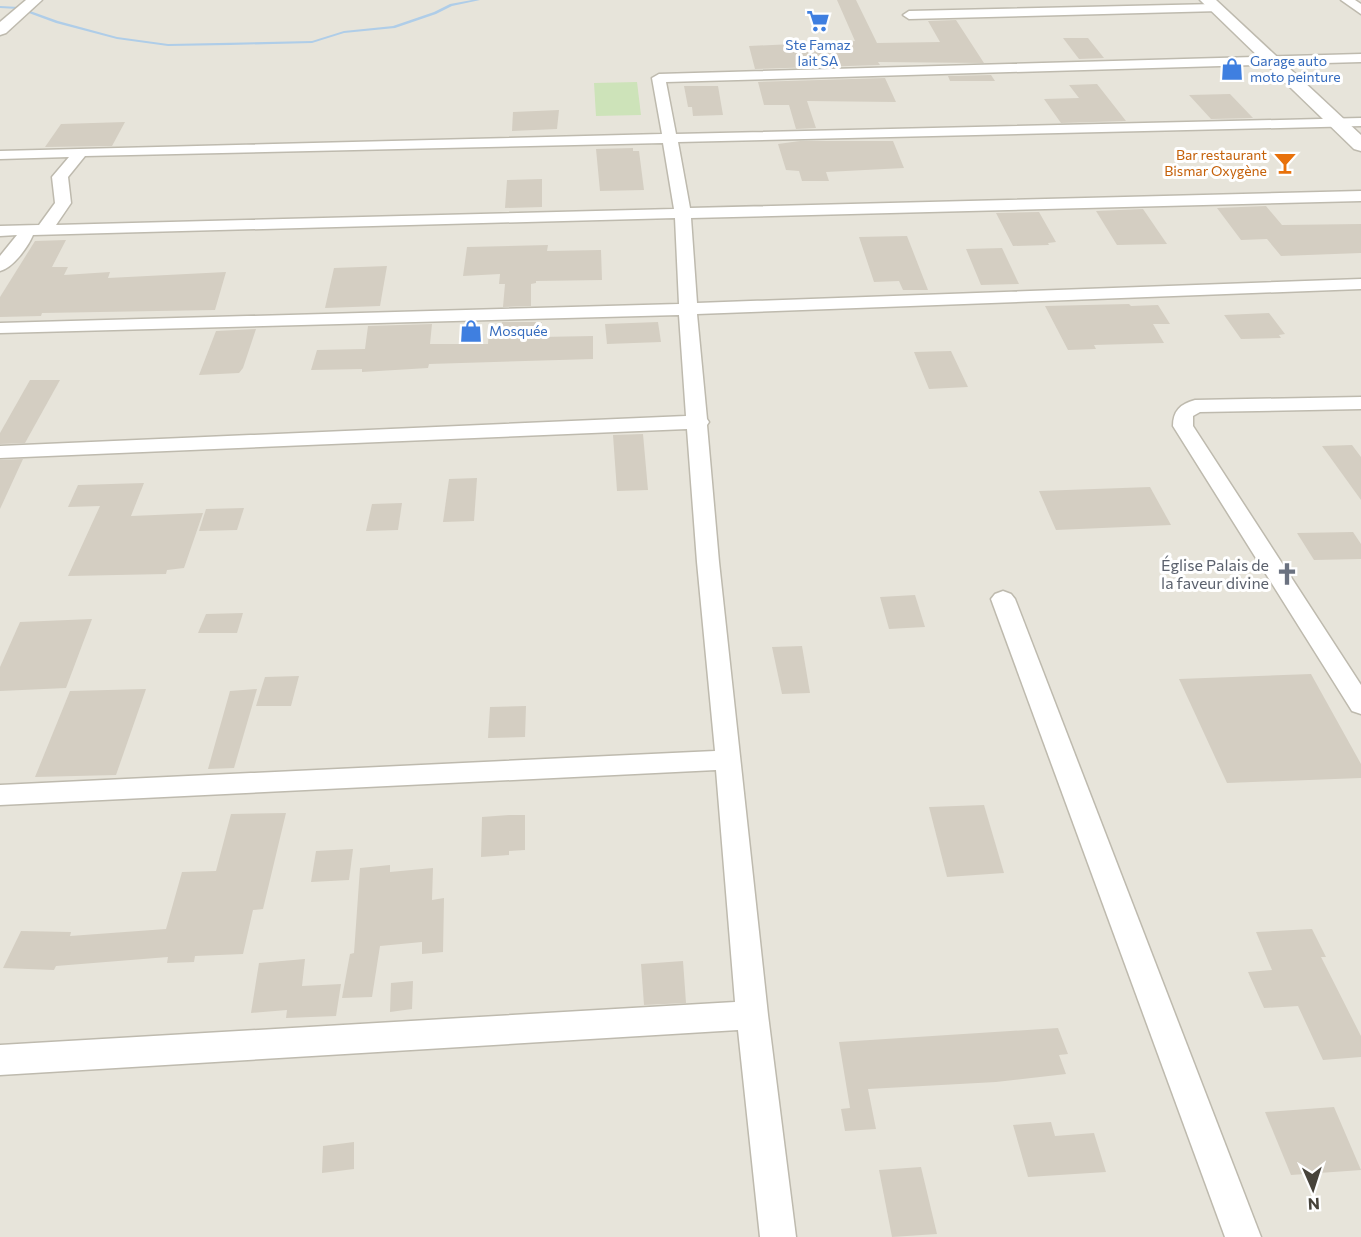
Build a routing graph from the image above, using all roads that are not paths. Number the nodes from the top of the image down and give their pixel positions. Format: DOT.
graph roads {
  1 [pos="35,0"];
  2 [pos="1347,0"];
  3 [pos="1212,4"];
  4 [pos="1361,10"];
  5 [pos="909,15"];
  6 [pos="10,21"];
  7 [pos="1361,58"];
  8 [pos="1272,59"];
  9 [pos="1338,122"];
  10 [pos="1361,122"];
  11 [pos="668,139"];
  12 [pos="1361,145"];
  13 [pos="81,152"];
  14 [pos="0,155"];
  15 [pos="1361,196"];
  16 [pos="683,213"];
  17 [pos="44,230"];
  18 [pos="0,231"];
  19 [pos="27,231"];
  20 [pos="0,266"];
  21 [pos="1361,284"];
  22 [pos="688,309"];
  23 [pos="0,328"];
  24 [pos="1361,403"];
  25 [pos="699,422"];
  26 [pos="0,452"];
  27 [pos="1003,599"];
  28 [pos="1361,705"];
  29 [pos="729,760"];
  30 [pos="0,795"];
  31 [pos="752,1015"];
  32 [pos="0,1060"];
  33 [pos="778,1237"];
  34 [pos="1243,1237"];
  1 -- 6 [label="street"];
  2 -- 4 [label="street"];
  3 -- 5 [label="street"];
  3 -- 8 [label="street"];
  7 -- 8 [label="street"];
  8 -- 9 [label="street"];
  8 -- 11 [label="street"];
  9 -- 10 [label="street"];
  9 -- 11 [label="street"];
  9 -- 12 [label="street"];
  11 -- 13 [label="street"];
  11 -- 16 [label="street"];
  13 -- 14 [label="street"];
  13 -- 17 [label="street"];
  15 -- 16 [label="street"];
  16 -- 17 [label="street"];
  16 -- 22 [label="street"];
  17 -- 19 [label="street"];
  18 -- 19 [label="street"];
  19 -- 20 [label="street"];
  21 -- 22 [label="street"];
  22 -- 23 [label="street"];
  22 -- 25 [label="street"];
  24 -- 28 [label="street"];
  25 -- 26 [label="street"];
  25 -- 29 [label="street"];
  27 -- 34 [label="street"];
  29 -- 30 [label="street"];
  29 -- 31 [label="street"];
  31 -- 32 [label="street"];
  31 -- 33 [label="street"];
}
